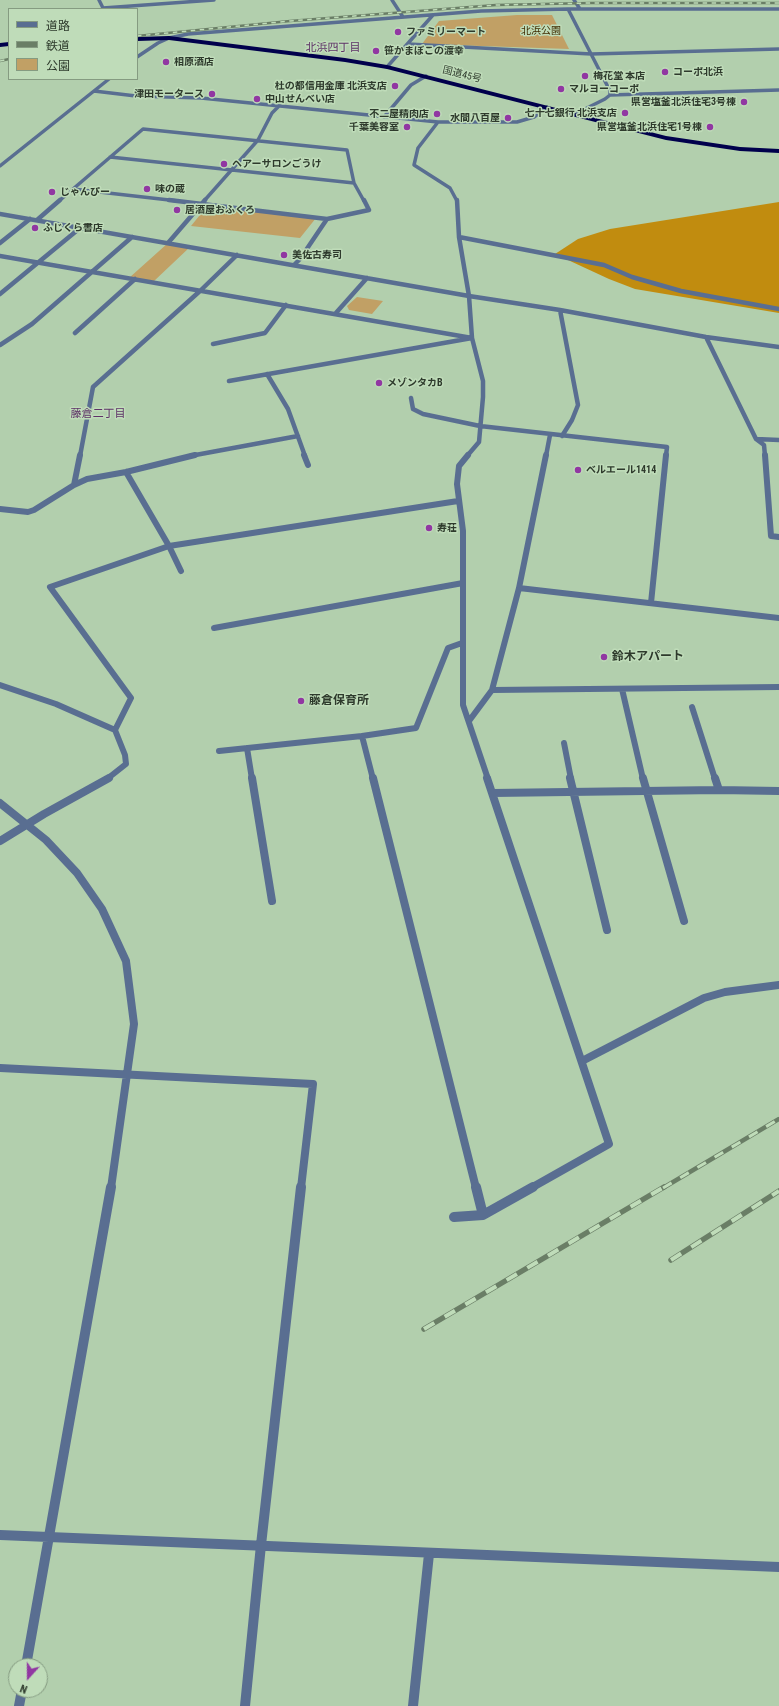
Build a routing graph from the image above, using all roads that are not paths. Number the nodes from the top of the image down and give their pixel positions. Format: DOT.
graph roads {
  1 [pos="99,0"];
  2 [pos="214,0"];
  3 [pos="392,0"];
  4 [pos="574,0"];
  5 [pos="568,9"];
  6 [pos="580,9"];
  7 [pos="779,9"];
  8 [pos="433,15"];
  9 [pos="403,17"];
  10 [pos="169,38"];
  11 [pos="138,39"];
  12 [pos="408,44"];
  13 [pos="779,49"];
  14 [pos="591,54"];
  15 [pos="138,56"];
  16 [pos="387,67"];
  17 [pos="426,76"];
  18 [pos="107,80"];
  19 [pos="779,90"];
  20 [pos="94,91"];
  21 [pos="610,95"];
  22 [pos="279,106"];
  23 [pos="547,107"];
  24 [pos="575,114"];
  25 [pos="384,117"];
  26 [pos="438,122"];
  27 [pos="258,140"];
  28 [pos="779,151"];
  29 [pos="110,157"];
  30 [pos="0,166"];
  31 [pos="231,170"];
  32 [pos="354,183"];
  33 [pos="73,189"];
  34 [pos="202,204"];
  35 [pos="0,214"];
  36 [pos="30,219"];
  37 [pos="327,219"];
  38 [pos="37,220"];
  39 [pos="80,228"];
  40 [pos="132,237"];
  41 [pos="460,237"];
  42 [pos="0,243"];
  43 [pos="168,243"];
  44 [pos="237,255"];
  45 [pos="0,256"];
  46 [pos="38,262"];
  47 [pos="294,265"];
  48 [pos="92,272"];
  49 [pos="367,278"];
  50 [pos="135,279"];
  51 [pos="200,291"];
  52 [pos="0,294"];
  53 [pos="469,296"];
  54 [pos="286,305"];
  55 [pos="779,309"];
  56 [pos="560,310"];
  57 [pos="334,314"];
  58 [pos="75,333"];
  59 [pos="706,337"];
  60 [pos="472,338"];
  61 [pos="213,344"];
  62 [pos="0,345"];
  63 [pos="779,347"];
  64 [pos="267,374"];
  65 [pos="229,381"];
  66 [pos="411,398"];
  67 [pos="480,426"];
  68 [pos="550,435"];
  69 [pos="298,436"];
  70 [pos="562,436"];
  71 [pos="756,439"];
  72 [pos="779,440"];
  73 [pos="308,465"];
  74 [pos="126,472"];
  75 [pos="74,485"];
  76 [pos="458,501"];
  77 [pos="0,509"];
  78 [pos="779,537"];
  79 [pos="169,546"];
  80 [pos="180,571"];
  81 [pos="463,583"];
  82 [pos="519,588"];
  83 [pos="651,604"];
  84 [pos="779,618"];
  85 [pos="214,628"];
  86 [pos="462,643"];
  87 [pos="0,685"];
  88 [pos="779,687"];
  89 [pos="622,689"];
  90 [pos="492,690"];
  91 [pos="692,707"];
  92 [pos="468,721"];
  93 [pos="115,730"];
  94 [pos="362,736"];
  95 [pos="564,743"];
  96 [pos="247,748"];
  97 [pos="219,751"];
  98 [pos="719,790"];
  99 [pos="646,791"];
  100 [pos="573,792"];
  101 [pos="779,792"];
  102 [pos="493,793"];
  103 [pos="0,803"];
  104 [pos="28,824"];
  105 [pos="0,842"];
  106 [pos="272,901"];
  107 [pos="684,921"];
  108 [pos="607,930"];
  109 [pos="779,985"];
  110 [pos="582,1061"];
  111 [pos="0,1068"];
  112 [pos="127,1075"];
  113 [pos="483,1215"];
  114 [pos="454,1217"];
  115 [pos="0,1535"];
  116 [pos="49,1538"];
  117 [pos="261,1545"];
  118 [pos="429,1554"];
  119 [pos="779,1567"];
  120 [pos="27,1658"];
  121 [pos="245,1706"];
  122 [pos="413,1706"];
  1 -- 2 [label="street"];
  3 -- 9 [label="street"];
  4 -- 6 [label="street"];
  5 -- 6 [label="street"];
  5 -- 8 [label="street"];
  5 -- 14 [label="street"];
  6 -- 7 [label="street"];
  8 -- 9 [label="street"];
  8 -- 12 [label="street"];
  9 -- 10 [label="street"];
  10 -- 11 [label="highway, 国道45号"];
  10 -- 15 [label="street"];
  10 -- 16 [label="highway, 国道45号"];
  12 -- 14 [label="street"];
  12 -- 16 [label="street"];
  13 -- 14 [label="street"];
  14 -- 21 [label="street"];
  16 -- 17 [label="highway, 国道45号"];
  17 -- 23 [label="highway, 国道45号"];
  17 -- 25 [label="street"];
  18 -- 20 [label="street"];
  19 -- 21 [label="street"];
  20 -- 22 [label="street"];
  20 -- 30 [label="street"];
  21 -- 24 [label="street"];
  22 -- 25 [label="street"];
  22 -- 27 [label="street"];
  23 -- 24 [label="highway, 国道45号"];
  23 -- 26 [label="street"];
  24 -- 28 [label="highway, 国道45号"];
  25 -- 26 [label="street"];
  26 -- 41 [label="street"];
  27 -- 29 [label="street"];
  27 -- 31 [label="street"];
  27 -- 32 [label="street"];
  29 -- 31 [label="street"];
  29 -- 33 [label="street"];
  31 -- 32 [label="street"];
  31 -- 34 [label="street"];
  32 -- 37 [label="street"];
  33 -- 34 [label="street"];
  33 -- 38 [label="street"];
  34 -- 37 [label="street"];
  34 -- 43 [label="street"];
  35 -- 36 [label="street"];
  36 -- 38 [label="street"];
  36 -- 42 [label="street"];
  37 -- 47 [label="street"];
  38 -- 39 [label="street"];
  39 -- 40 [label="street"];
  39 -- 46 [label="street"];
  40 -- 43 [label="street"];
  40 -- 48 [label="street"];
  41 -- 53 [label="street"];
  41 -- 55 [label="street"];
  43 -- 44 [label="street"];
  44 -- 47 [label="street"];
  44 -- 51 [label="street"];
  45 -- 46 [label="street"];
  46 -- 48 [label="street"];
  46 -- 52 [label="street"];
  47 -- 49 [label="street"];
  48 -- 50 [label="street"];
  48 -- 62 [label="street"];
  49 -- 53 [label="street"];
  49 -- 57 [label="street"];
  50 -- 51 [label="street"];
  50 -- 58 [label="street"];
  51 -- 54 [label="street"];
  51 -- 75 [label="street"];
  53 -- 56 [label="street"];
  53 -- 60 [label="street"];
  54 -- 57 [label="street"];
  54 -- 61 [label="street"];
  56 -- 59 [label="street"];
  56 -- 70 [label="street"];
  57 -- 60 [label="street"];
  59 -- 63 [label="street"];
  59 -- 71 [label="street"];
  60 -- 64 [label="street"];
  60 -- 67 [label="street"];
  64 -- 65 [label="street"];
  64 -- 69 [label="street"];
  66 -- 67 [label="street"];
  67 -- 68 [label="street"];
  67 -- 76 [label="street"];
  68 -- 70 [label="street"];
  68 -- 82 [label="street"];
  69 -- 73 [label="street"];
  69 -- 74 [label="street"];
  70 -- 83 [label="street"];
  71 -- 72 [label="street"];
  71 -- 78 [label="street"];
  74 -- 75 [label="street"];
  74 -- 79 [label="street"];
  75 -- 77 [label="street"];
  76 -- 79 [label="street"];
  76 -- 81 [label="street"];
  79 -- 80 [label="street"];
  79 -- 93 [label="street"];
  81 -- 85 [label="street"];
  81 -- 86 [label="street"];
  82 -- 83 [label="street"];
  82 -- 90 [label="street"];
  83 -- 84 [label="street"];
  86 -- 92 [label="street"];
  86 -- 94 [label="street"];
  87 -- 93 [label="street"];
  88 -- 89 [label="street"];
  89 -- 90 [label="street"];
  89 -- 99 [label="street"];
  90 -- 92 [label="street"];
  91 -- 98 [label="street"];
  92 -- 102 [label="street"];
  93 -- 104 [label="street"];
  94 -- 96 [label="street"];
  94 -- 113 [label="street"];
  95 -- 100 [label="street"];
  96 -- 97 [label="street"];
  96 -- 106 [label="street"];
  98 -- 99 [label="street"];
  98 -- 101 [label="street"];
  99 -- 100 [label="street"];
  99 -- 107 [label="street"];
  100 -- 102 [label="street"];
  100 -- 108 [label="street"];
  102 -- 110 [label="street"];
  103 -- 104 [label="street"];
  104 -- 105 [label="street"];
  104 -- 112 [label="street"];
  109 -- 110 [label="street"];
  110 -- 113 [label="street"];
  111 -- 112 [label="street"];
  112 -- 116 [label="street"];
  112 -- 117 [label="street"];
  113 -- 114 [label="street"];
  115 -- 116 [label="street"];
  116 -- 117 [label="street"];
  116 -- 120 [label="street"];
  117 -- 118 [label="street"];
  117 -- 121 [label="street"];
  118 -- 119 [label="street"];
  118 -- 122 [label="street"];
}
